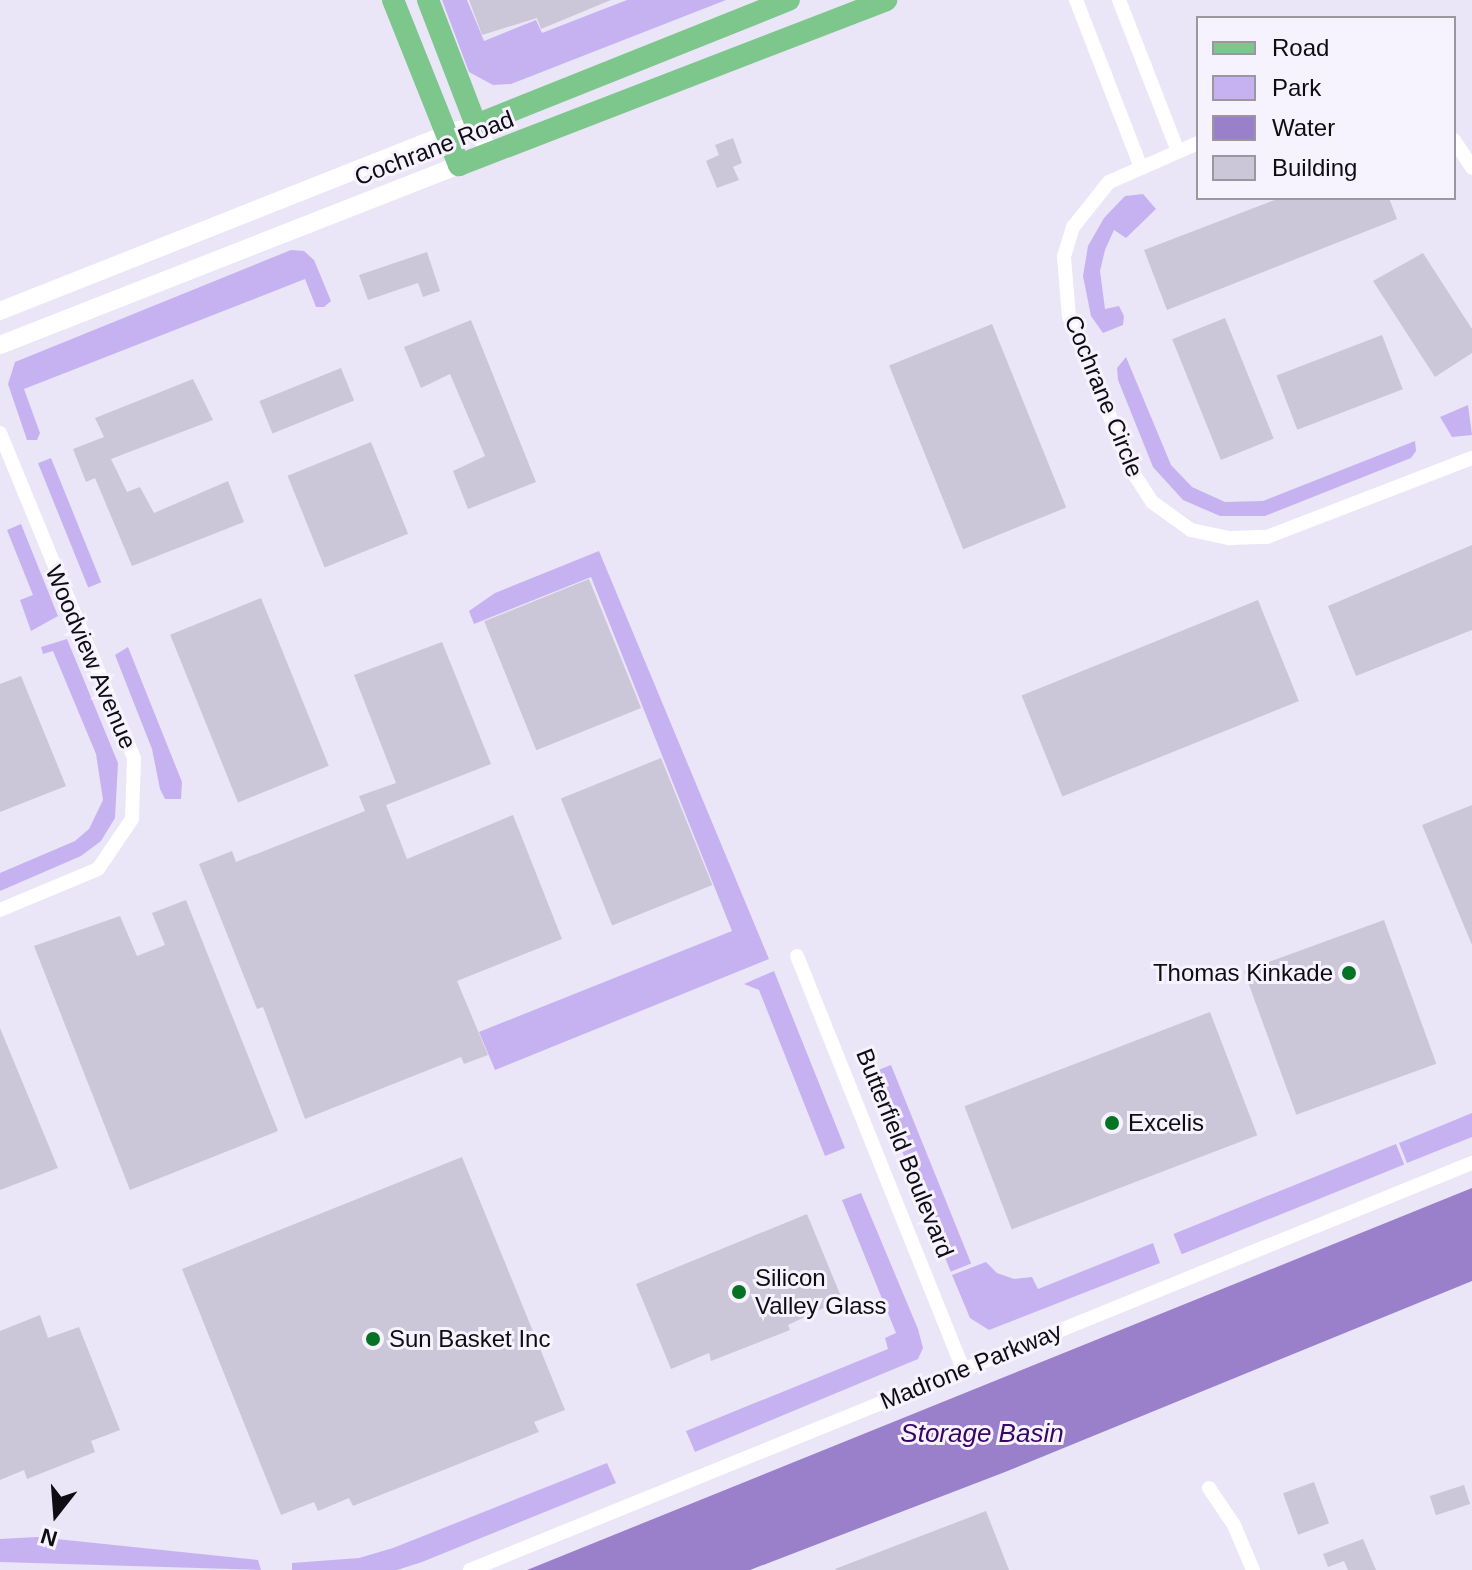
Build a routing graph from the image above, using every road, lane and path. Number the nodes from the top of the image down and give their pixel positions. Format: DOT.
graph roads {
  1 [pos="393,0"];
  2 [pos="428,0"];
  3 [pos="789,0"];
  4 [pos="886,0"];
  5 [pos="1076,0"];
  6 [pos="1119,0"];
  7 [pos="476,125"];
  8 [pos="446,134"];
  9 [pos="1456,143"];
  10 [pos="1196,144"];
  11 [pos="1178,151"];
  12 [pos="490,155"];
  13 [pos="459,165"];
  14 [pos="1140,165"];
  15 [pos="1472,168"];
  16 [pos="0,311"];
  17 [pos="0,345"];
  18 [pos="0,433"];
  19 [pos="1472,458"];
  20 [pos="0,910"];
  21 [pos="797,956"];
  22 [pos="1472,1163"];
  23 [pos="963,1369"];
  24 [pos="1209,1488"];
  25 [pos="470,1570"];
  26 [pos="1253,1570"];
  1 -- 8 [label="main road"];
  2 -- 7 [label="main road"];
  3 -- 7 [label="main road, Cochrane Road"];
  4 -- 12 [label="main road, Cochrane Road"];
  5 -- 14 [label="street"];
  6 -- 11 [label="street"];
  7 -- 8 [label="main road, Cochrane Road"];
  7 -- 12 [label="main road"];
  8 -- 13 [label="main road"];
  8 -- 16 [label="main road, Cochrane Road"];
  9 -- 15 [label="street"];
  10 -- 11 [label="street, Cochrane Circle"];
  11 -- 14 [label="street, Cochrane Circle"];
  12 -- 13 [label="main road, Cochrane Road"];
  13 -- 17 [label="main road, Cochrane Road"];
  14 -- 19 [label="street, Cochrane Circle"];
  18 -- 20 [label="street, Woodview Avenue"];
  21 -- 23 [label="street, Butterfield Boulevard"];
  22 -- 23 [label="street, Madrone Parkway"];
  23 -- 25 [label="street, Madrone Parkway"];
  24 -- 26 [label="street"];
}
